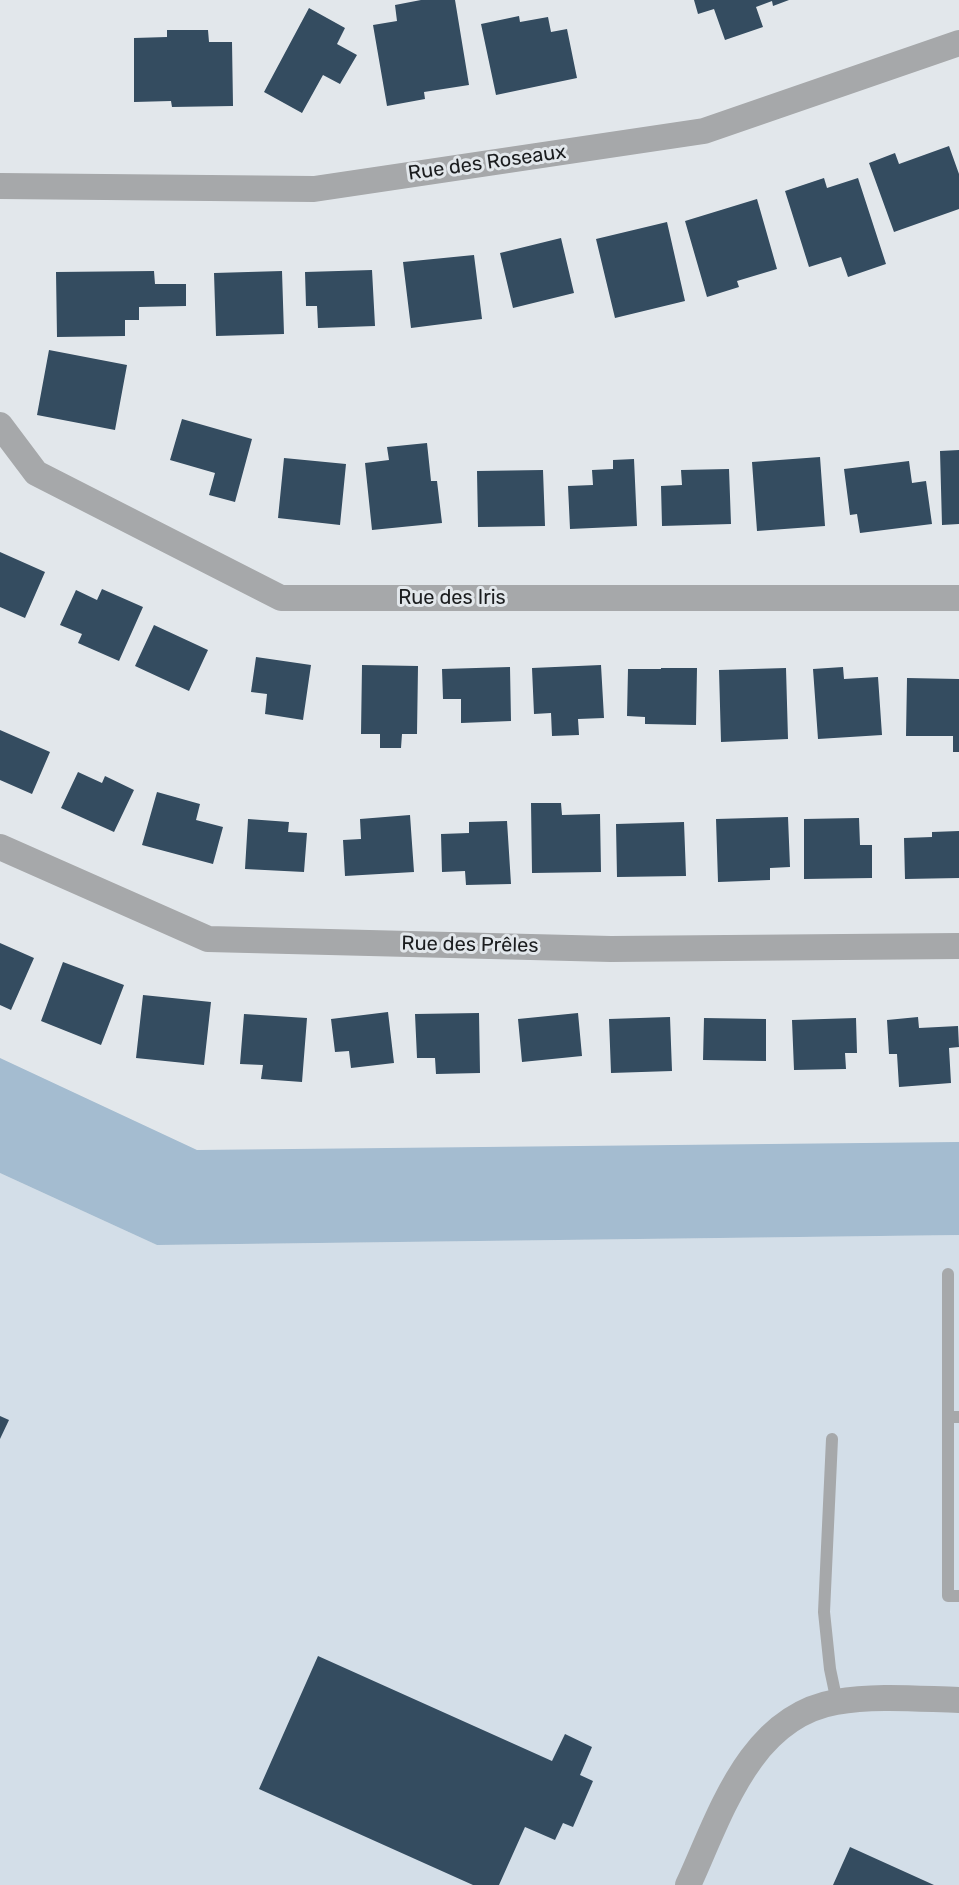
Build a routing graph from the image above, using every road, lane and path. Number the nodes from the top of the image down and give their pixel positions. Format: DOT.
graph roads {
  1 [pos="959,43"];
  2 [pos="0,186"];
  3 [pos="0,424"];
  4 [pos="959,598"];
  5 [pos="0,847"];
  6 [pos="959,946"];
  7 [pos="948,1274"];
  8 [pos="954,1417"];
  9 [pos="831,1438"];
  10 [pos="954,1527"];
  11 [pos="959,1596"];
  12 [pos="959,1700"];
  13 [pos="837,1702"];
  14 [pos="688,1885"];
  1 -- 2 [label="street, Rue des Roseaux"];
  3 -- 4 [label="street, Rue des Iris"];
  5 -- 6 [label="street, Rue des Prêles"];
  7 -- 8 [label="lane"];
  8 -- 10 [label="lane"];
  9 -- 13 [label="lane"];
  10 -- 11 [label="lane"];
  12 -- 13 [label="street"];
  13 -- 14 [label="street"];
}
